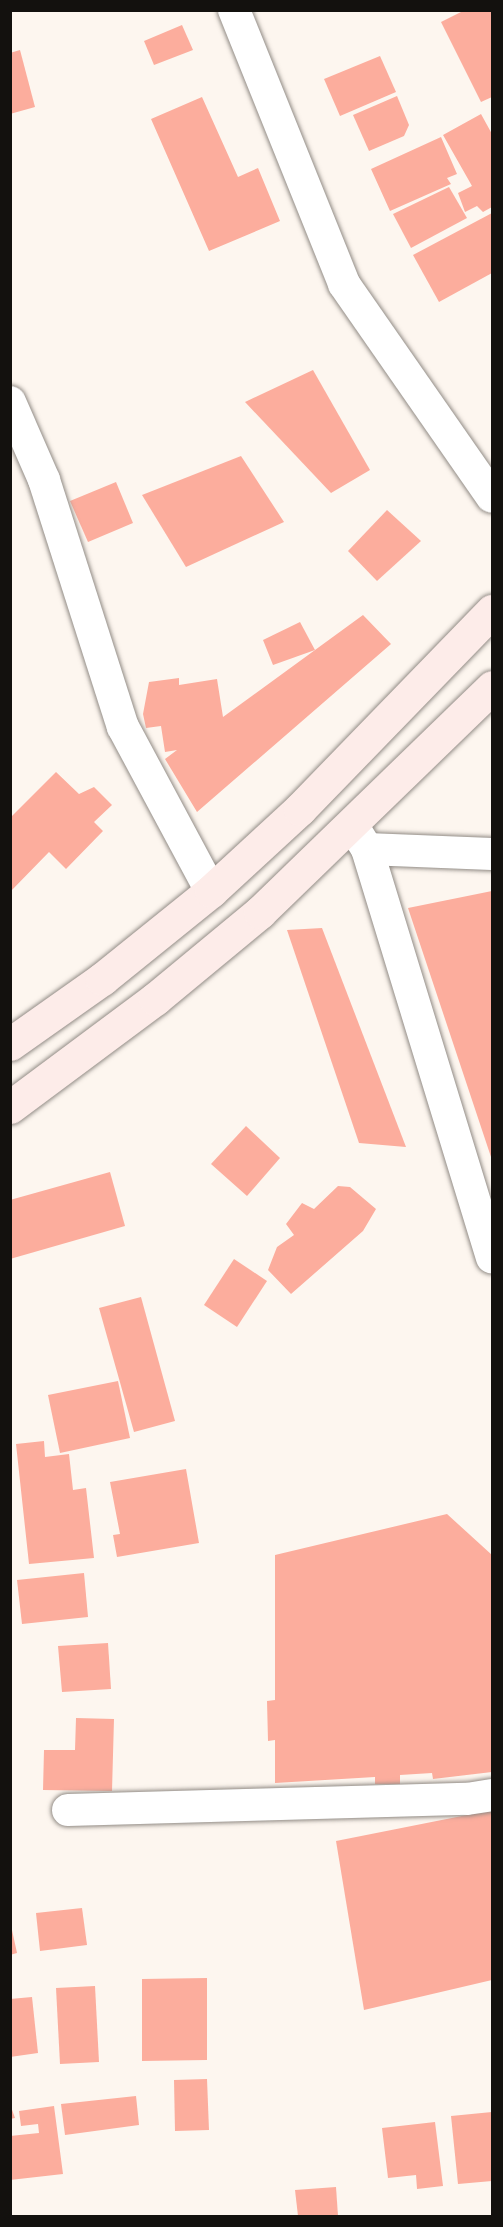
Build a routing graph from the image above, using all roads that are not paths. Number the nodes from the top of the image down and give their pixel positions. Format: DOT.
graph roads {
  1 [pos="234,10"];
  2 [pos="10,402"];
  3 [pos="492,497"];
  4 [pos="492,611"];
  5 [pos="492,687"];
  6 [pos="359,838"];
  7 [pos="492,854"];
  8 [pos="211,891"];
  9 [pos="10,1044"];
  10 [pos="10,1107"];
  11 [pos="492,1257"];
  12 [pos="492,1795"];
  13 [pos="68,1810"];
  1 -- 3 [label="street"];
  2 -- 8 [label="street"];
  4 -- 8 [label="main road"];
  5 -- 6 [label="main road"];
  6 -- 7 [label="street"];
  6 -- 10 [label="main road"];
  6 -- 11 [label="street"];
  8 -- 9 [label="main road"];
  12 -- 13 [label="street"];
}
